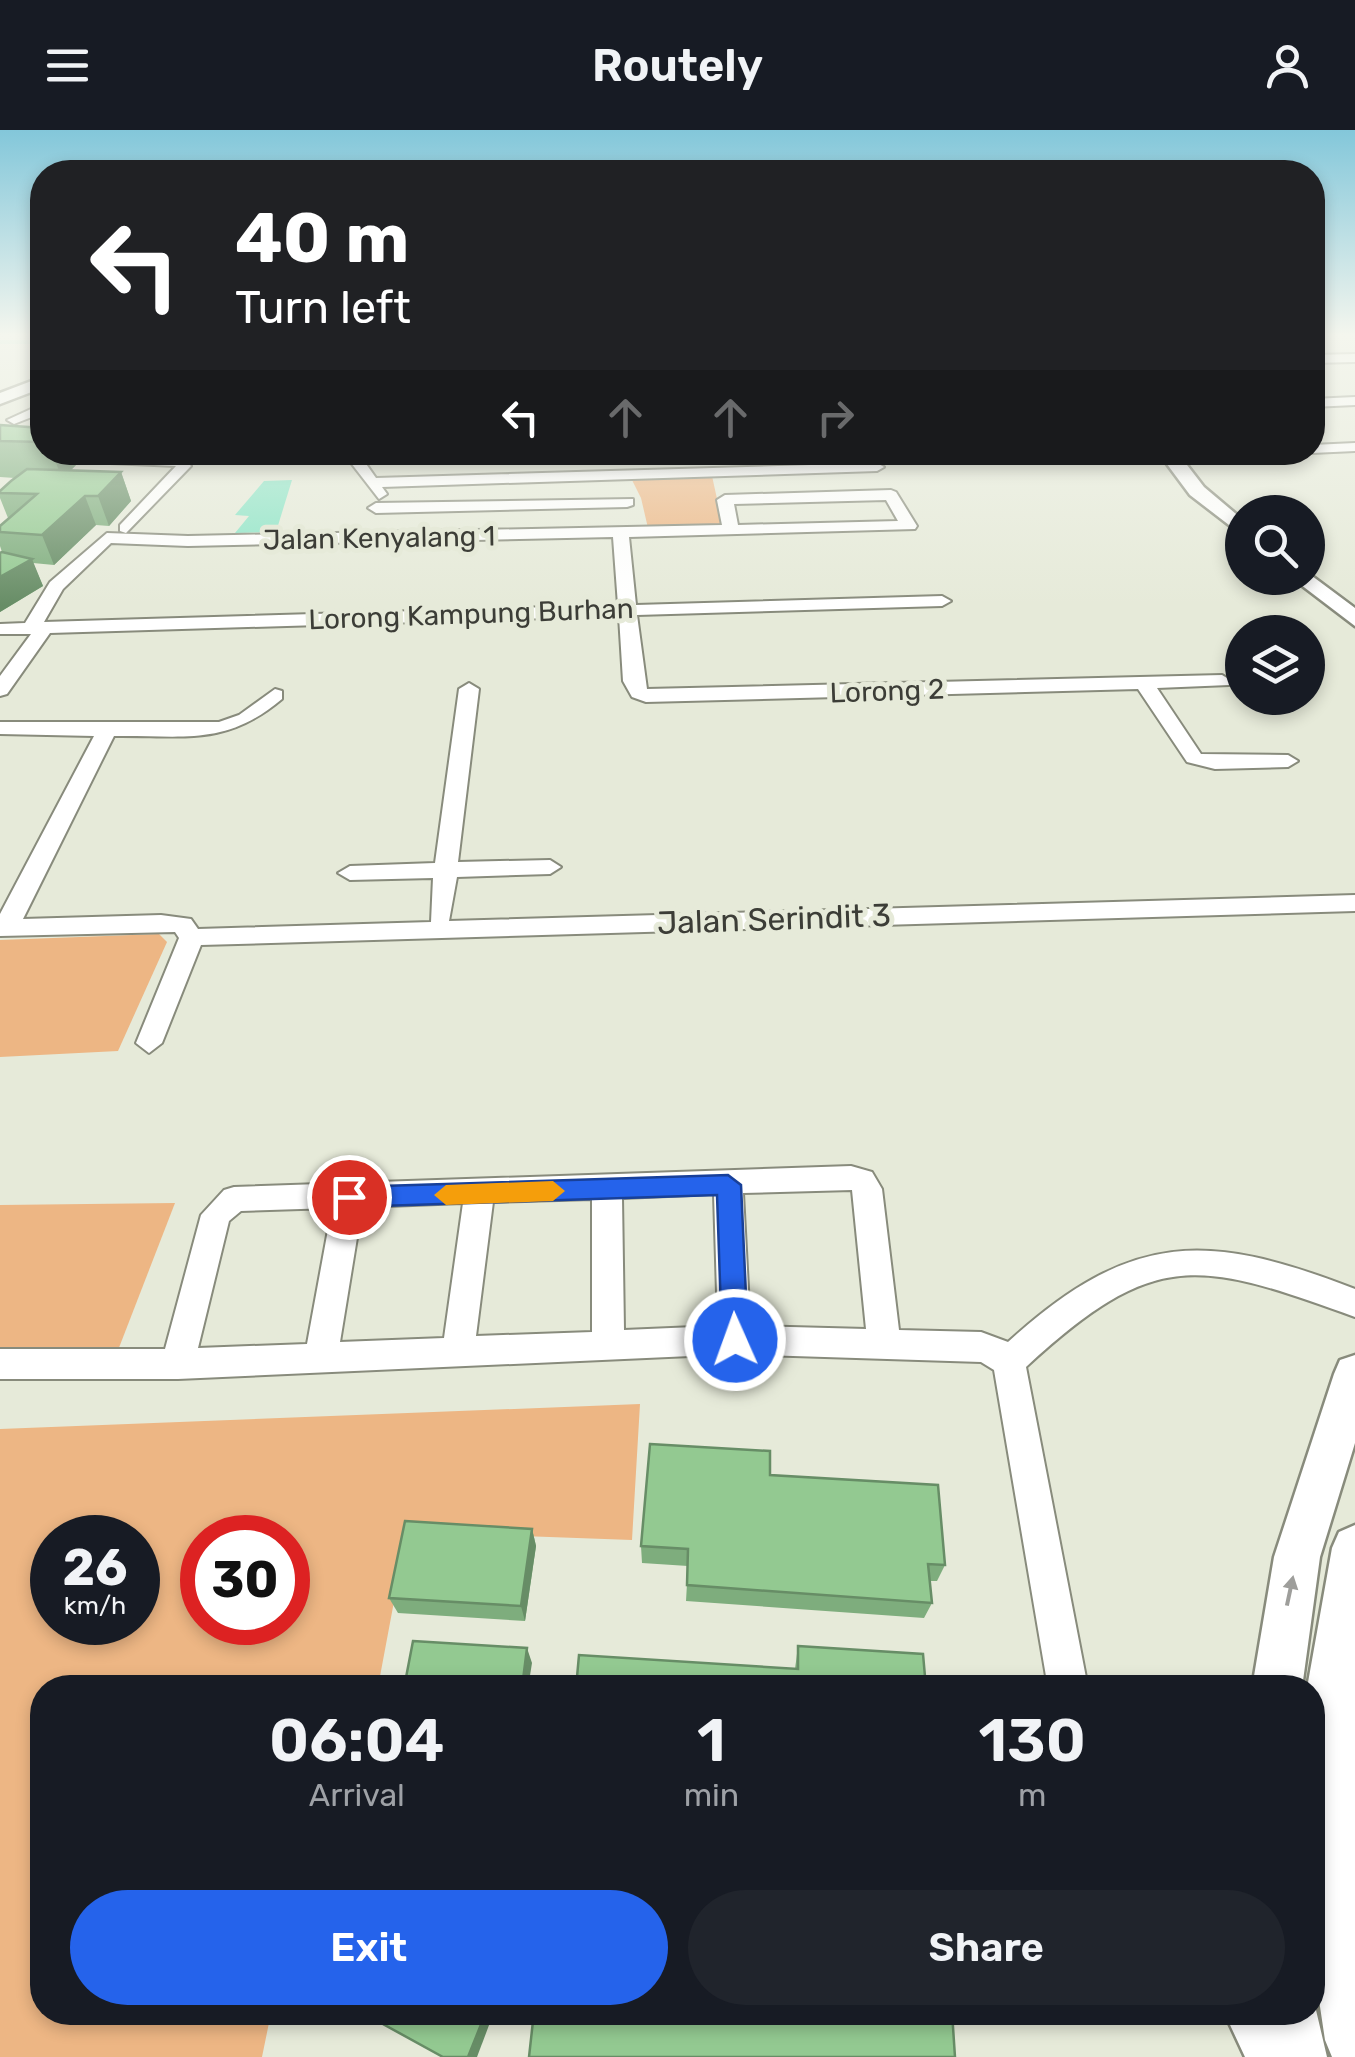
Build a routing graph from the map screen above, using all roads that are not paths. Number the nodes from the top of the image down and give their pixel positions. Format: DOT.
graph roads {
  1 [pos="1355,447"];
  2 [pos="1325,448"];
  3 [pos="0,454"];
  4 [pos="30,455"];
  5 [pos="96,465"];
  6 [pos="180,465"];
  7 [pos="359,465"];
  8 [pos="615,465"];
  9 [pos="875,465"];
  10 [pos="1177,465"];
  11 [pos="1193,465"];
  12 [pos="618,474"];
  13 [pos="85,477"];
  14 [pos="371,483"];
  15 [pos="1225,498"];
  16 [pos="627,502"];
  17 [pos="376,508"];
  18 [pos="1225,514"];
  19 [pos="126,528"];
  20 [pos="731,531"];
  21 [pos="646,533"];
  22 [pos="621,534"];
  23 [pos="366,538"];
  24 [pos="1325,577"];
  25 [pos="1325,595"];
  26 [pos="942,601"];
  27 [pos="1355,601"];
  28 [pos="630,609"];
  29 [pos="1355,619"];
  30 [pos="38,628"];
  31 [pos="0,629"];
  32 [pos="1222,681"];
  33 [pos="1144,683"];
  34 [pos="469,689"];
  35 [pos="0,690"];
  36 [pos="274,695"];
  37 [pos="0,728"];
  38 [pos="107,730"];
  39 [pos="1288,762"];
  40 [pos="550,867"];
  41 [pos="445,870"];
  42 [pos="350,872"];
  43 [pos="1355,903"];
  44 [pos="540,914"];
  45 [pos="440,917"];
  46 [pos="1,927"];
  47 [pos="187,931"];
  48 [pos="149,1043"];
  49 [pos="728,1185"];
  50 [pos="607,1189"];
  51 [pos="478,1194"];
  52 [pos="349,1197"];
  53 [pos="1355,1303"];
  54 [pos="735,1340"];
  55 [pos="884,1344"];
  56 [pos="608,1346"];
  57 [pos="458,1350"];
  58 [pos="321,1358"];
  59 [pos="1008,1362"];
  60 [pos="0,1364"];
  61 [pos="178,1364"];
  62 [pos="1355,1374"];
  63 [pos="1355,1548"];
  64 [pos="1066,1675"];
  65 [pos="1279,1675"];
  66 [pos="1260,2025"];
  67 [pos="1292,2025"];
  68 [pos="1355,2040"];
  69 [pos="1278,2057"];
  70 [pos="1298,2057"];
  1 -- 2 [label="street"];
  3 -- 4 [label="street"];
  5 -- 13 [label="street"];
  6 -- 19 [label="street"];
  7 -- 14 [label="street"];
  8 -- 12 [label="street"];
  9 -- 12 [label="street"];
  10 -- 18 [label="main road"];
  11 -- 15 [label="main road"];
  12 -- 14 [label="street"];
  12 -- 16 [label="street"];
  14 -- 17 [label="street"];
  16 -- 17 [label="street"];
  16 -- 21 [label="street"];
  17 -- 23 [label="street"];
  20 -- 20 [label="street, Jalan Kenyalang 1"];
  20 -- 21 [label="street, Jalan Kenyalang 1"];
  21 -- 22 [label="street, Jalan Kenyalang 1"];
  22 -- 23 [label="street, Jalan Kenyalang 1"];
  22 -- 28 [label="street"];
  23 -- 30 [label="street, Jalan Kenyalang 1"];
  24 -- 27 [label="main road"];
  25 -- 29 [label="main road"];
  26 -- 28 [label="street, Lorong Kampung Burhan"];
  28 -- 30 [label="street, Lorong Kampung Burhan"];
  28 -- 33 [label="street, Lorong 2"];
  30 -- 31 [label="street, Lorong Kampung Burhan"];
  30 -- 35 [label="street"];
  32 -- 33 [label="street, Lorong 2"];
  33 -- 39 [label="street"];
  34 -- 41 [label="street"];
  36 -- 38 [label="street"];
  37 -- 38 [label="street"];
  38 -- 46 [label="street"];
  40 -- 41 [label="street"];
  41 -- 42 [label="street"];
  41 -- 45 [label="street"];
  43 -- 47 [label="street, Jalan Serindit 3"];
  44 -- 45 [label="street"];
  45 -- 47 [label="street"];
  46 -- 47 [label="street"];
  47 -- 48 [label="street"];
  49 -- 50 [label="street"];
  49 -- 54 [label="street"];
  49 -- 55 [label="street"];
  50 -- 51 [label="street"];
  50 -- 56 [label="street"];
  51 -- 52 [label="street"];
  51 -- 57 [label="street"];
  52 -- 58 [label="street"];
  52 -- 61 [label="street"];
  53 -- 59 [label="street"];
  54 -- 55 [label="street"];
  54 -- 56 [label="street"];
  55 -- 59 [label="street"];
  56 -- 57 [label="street"];
  57 -- 58 [label="street"];
  58 -- 61 [label="street"];
  59 -- 64 [label="street"];
  60 -- 61 [label="street"];
  65 -- 62 [label="main road, one-way"];
  63 -- 68 [label="main road"];
  66 -- 69 [label="main road"];
  67 -- 70 [label="main road"];
}
